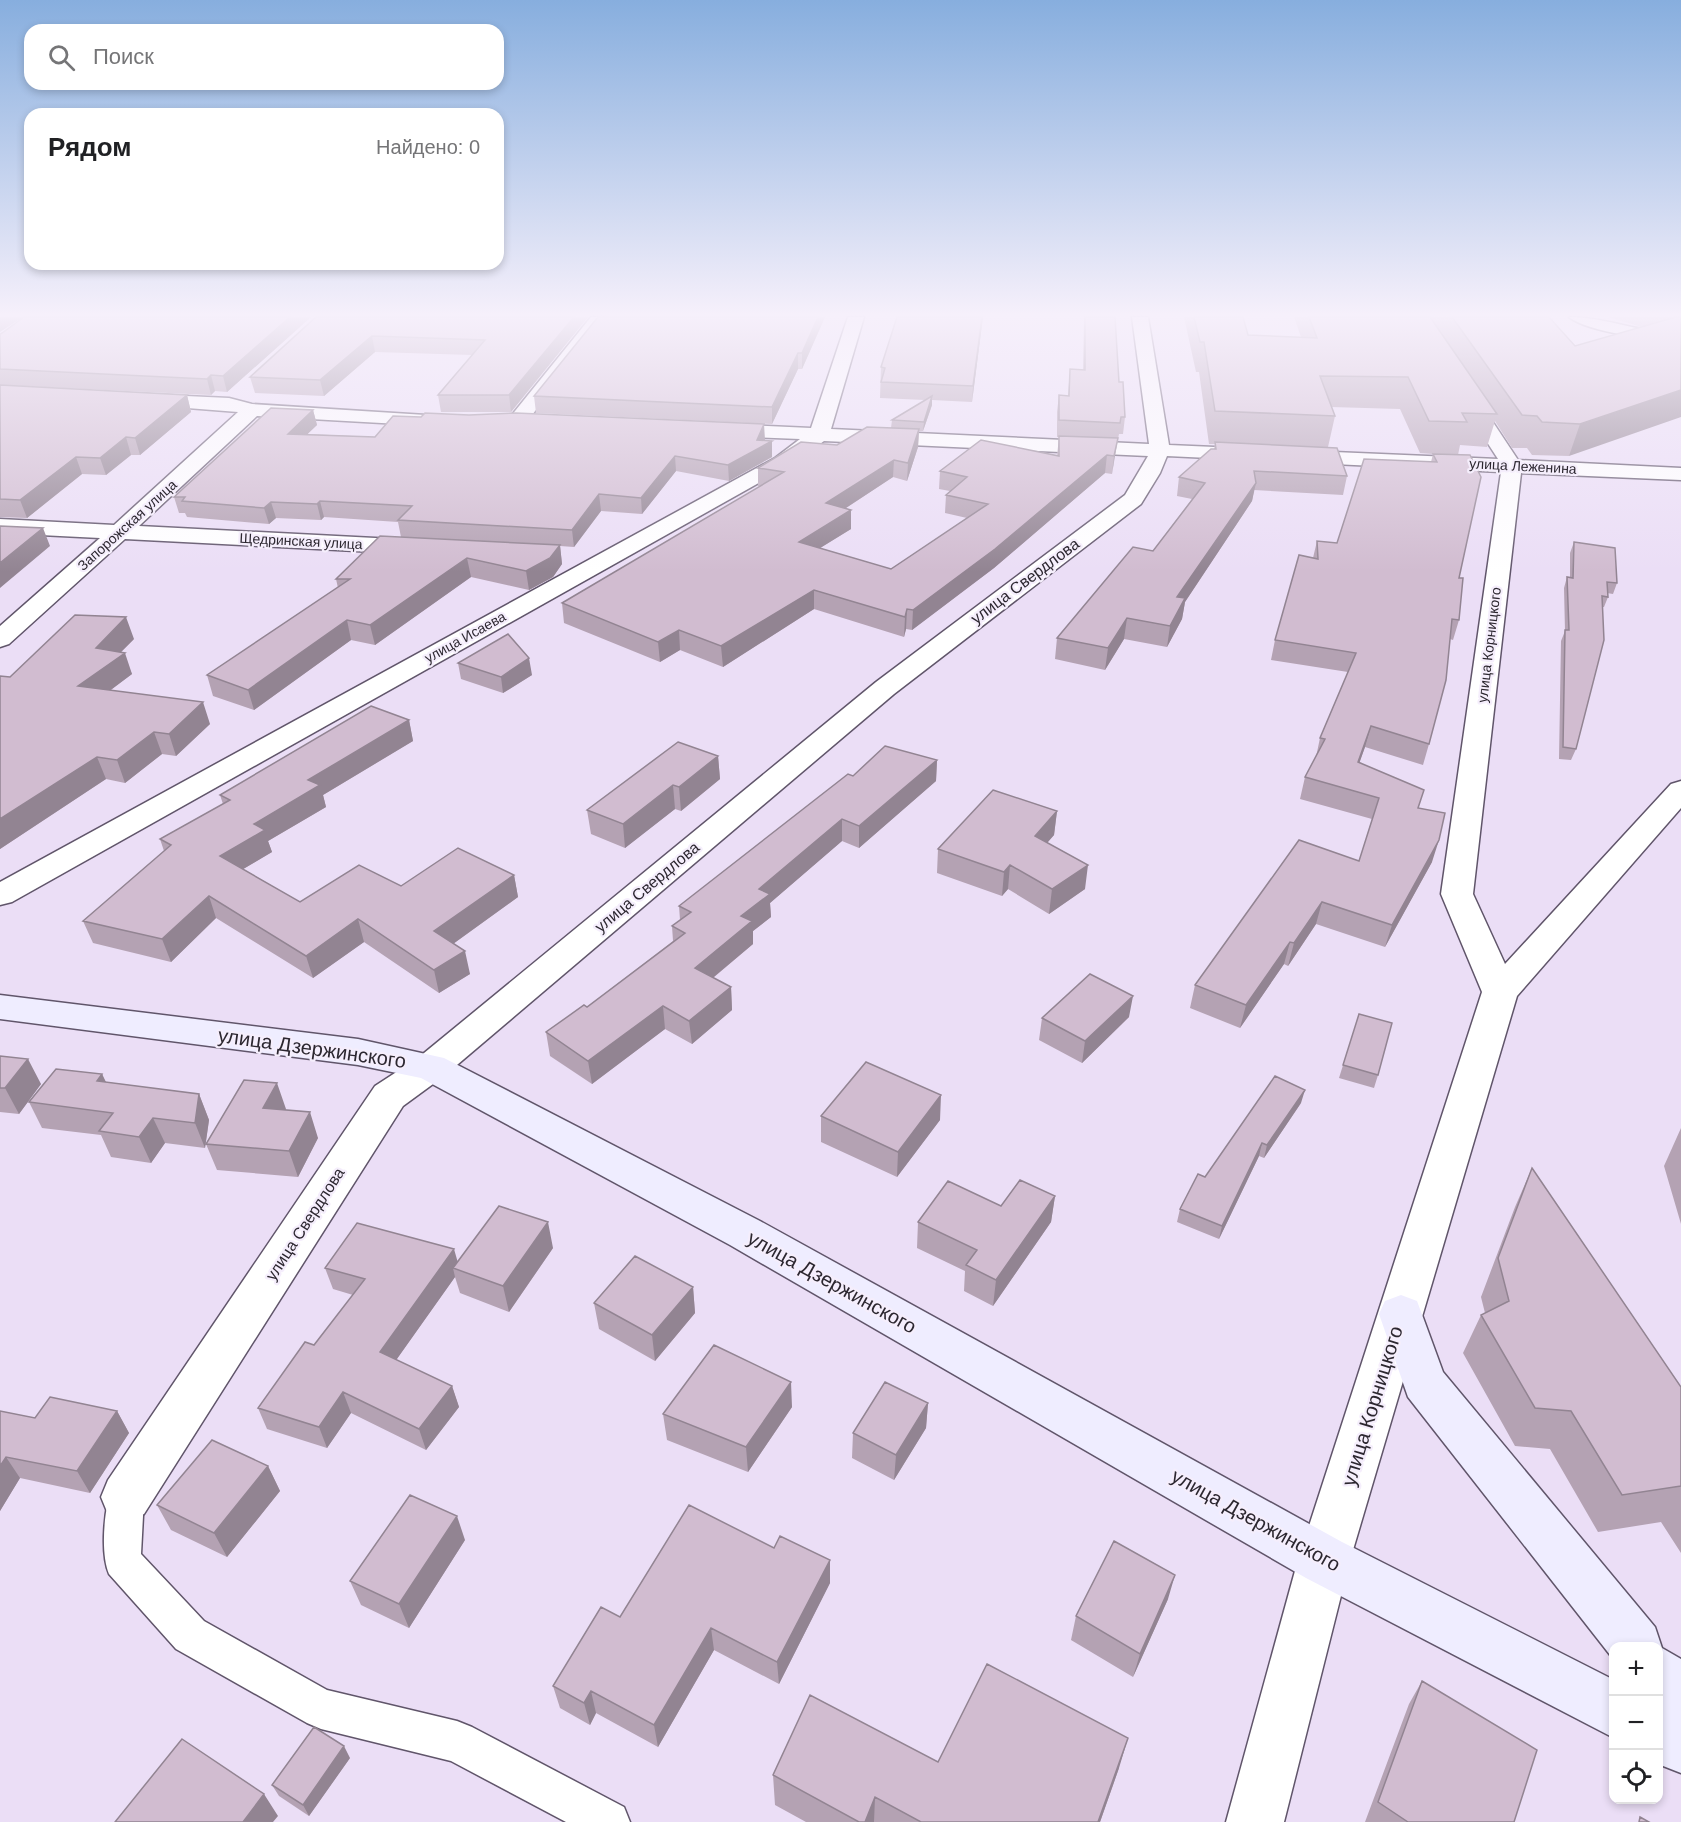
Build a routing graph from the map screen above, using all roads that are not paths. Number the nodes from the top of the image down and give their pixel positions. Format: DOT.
graph roads {
  1 [pos="188,402"];
  2 [pos="532,402"];
  3 [pos="829,402"];
  4 [pos="1153,402"];
  5 [pos="1471,402"];
  6 [pos="229,404"];
  7 [pos="252,410"];
  8 [pos="449,420"];
  9 [pos="518,420"];
  10 [pos="495,421"];
  11 [pos="542,422"];
  12 [pos="704,429"];
  13 [pos="819,435"];
  14 [pos="1160,450"];
  15 [pos="1512,466"];
  16 [pos="1681,474"];
  17 [pos="0,526"];
  18 [pos="120,532"];
  19 [pos="441,548"];
  20 [pos="570,556"];
  21 [pos="601,562"];
  22 [pos="0,639"];
  23 [pos="1681,790"];
  24 [pos="0,894"];
  25 [pos="1500,992"];
  26 [pos="0,1007"];
  27 [pos="431,1067"];
  28 [pos="1401,1314"];
  29 [pos="126,1497"];
  30 [pos="1324,1560"];
  31 [pos="1632,1642"];
  32 [pos="1663,1678"];
  33 [pos="1681,1698"];
  34 [pos="1609,1707"];
  35 [pos="1663,1735"];
  36 [pos="1681,1745"];
  37 [pos="609,1822"];
  38 [pos="1255,1822"];
  1 -- 6 [label="street"];
  2 -- 9 [label="street"];
  3 -- 13 [label="street"];
  4 -- 14 [label="street"];
  5 -- 15 [label="street"];
  6 -- 7 [label="street"];
  7 -- 8 [label="street"];
  7 -- 18 [label="street, Запорожская улица"];
  9 -- 10 [label="street"];
  9 -- 11 [label="street"];
  12 -- 13 [label="street, улица Леженина"];
  13 -- 14 [label="street, улица Леженина"];
  13 -- 21 [label="street, улица Исаева"];
  14 -- 15 [label="street, улица Леженина"];
  14 -- 27 [label="street, улица Свердлова"];
  15 -- 16 [label="street, улица Леженина"];
  15 -- 25 [label="street, улица Корницкого"];
  17 -- 18 [label="street, Щедринская улица"];
  18 -- 19 [label="street, Щедринская улица"];
  18 -- 22 [label="street, Запорожская улица"];
  20 -- 21 [label="street"];
  21 -- 24 [label="street, улица Исаева"];
  23 -- 25 [label="street, улица Корницкого"];
  25 -- 28 [label="street, улица Корницкого"];
  26 -- 27 [label="street, улица Дзержинского"];
  27 -- 29 [label="street, улица Свердлова"];
  27 -- 30 [label="street, улица Дзержинского"];
  28 -- 30 [label="street, улица Корницкого"];
  28 -- 31 [label="street"];
  29 -- 37 [label="lane"];
  30 -- 34 [label="street, улица Дзержинского"];
  30 -- 38 [label="street, улица Корницкого"];
  32 -- 33 [label="street"];
  35 -- 36 [label="street"];
}
